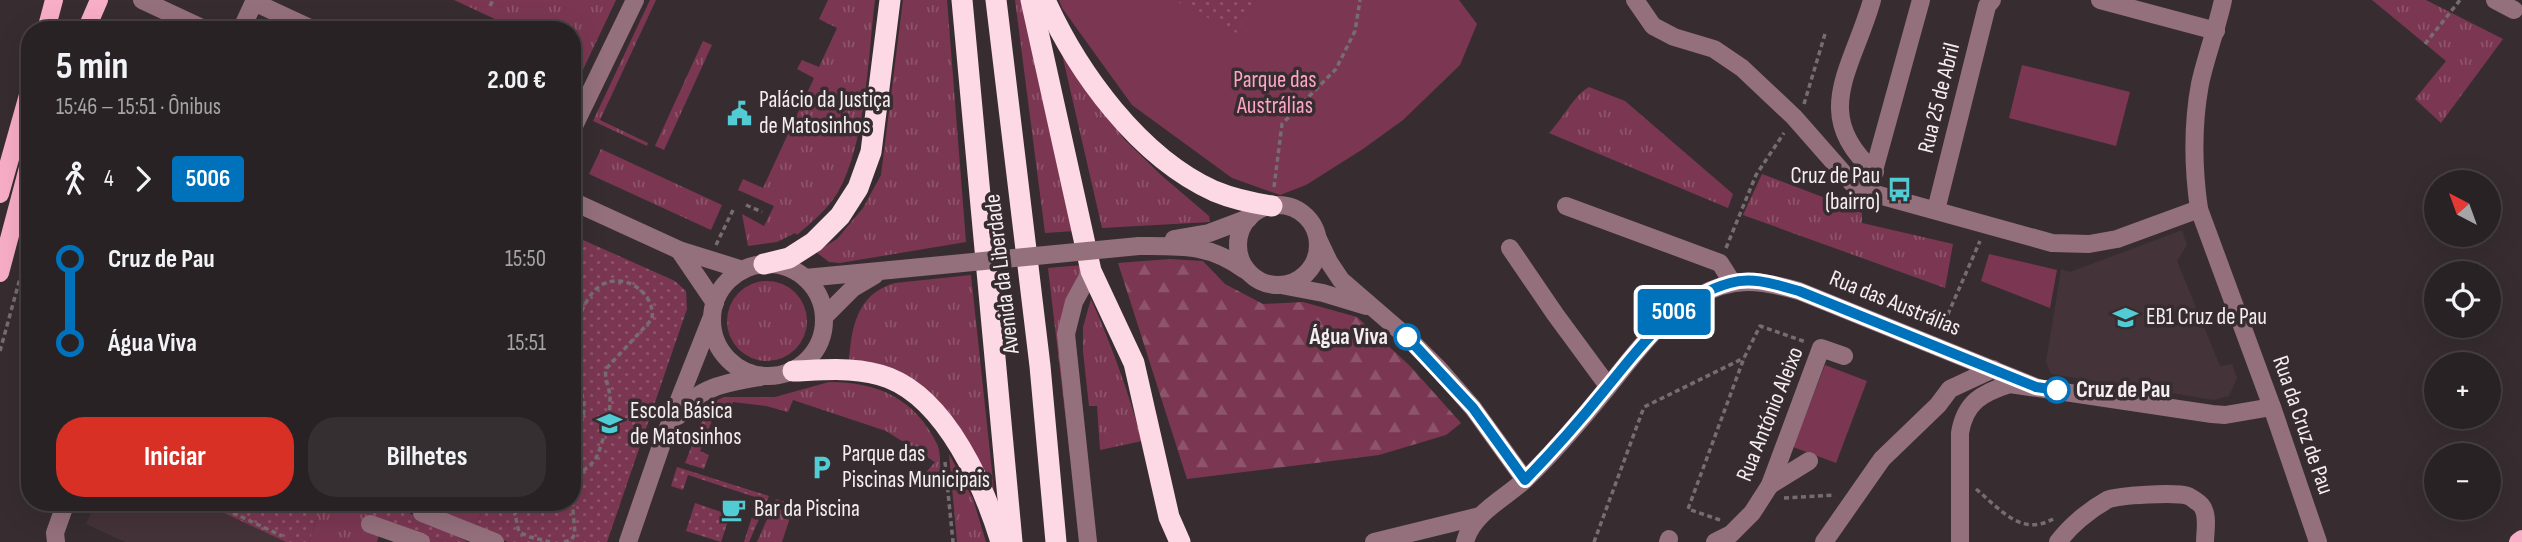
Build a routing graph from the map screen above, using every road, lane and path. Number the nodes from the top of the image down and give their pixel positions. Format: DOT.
graph roads {
  1 [pos="54,0"];
  2 [pos="99,0"];
  3 [pos="142,0"];
  4 [pos="493,0"];
  5 [pos="635,0"];
  6 [pos="890,0"];
  7 [pos="961,0"];
  8 [pos="996,0"];
  9 [pos="1031,0"];
  10 [pos="1045,0"];
  11 [pos="1360,0"];
  12 [pos="1635,0"];
  13 [pos="1872,0"];
  14 [pos="1921,0"];
  15 [pos="1992,0"];
  16 [pos="2099,0"];
  17 [pos="2223,0"];
  18 [pos="2460,0"];
  19 [pos="2495,0"];
  20 [pos="490,6"];
  21 [pos="2514,10"];
  22 [pos="48,21"];
  23 [pos="90,21"];
  24 [pos="187,21"];
  25 [pos="245,21"];
  26 [pos="295,21"];
  27 [pos="2216,31"];
  28 [pos="1825,34"];
  29 [pos="2426,44"];
  30 [pos="581,111"];
  31 [pos="1794,117"];
  32 [pos="21,120"];
  33 [pos="1875,172"];
  34 [pos="1868,192"];
  35 [pos="0,194"];
  36 [pos="21,194"];
  37 [pos="581,205"];
  38 [pos="746,205"];
  39 [pos="1272,206"];
  40 [pos="1566,206"];
  41 [pos="2199,209"];
  42 [pos="733,210"];
  43 [pos="1936,210"];
  44 [pos="762,212"];
  45 [pos="1249,218"];
  46 [pos="1986,225"];
  47 [pos="1318,239"];
  48 [pos="1139,246"];
  49 [pos="1510,248"];
  50 [pos="678,250"];
  51 [pos="712,253"];
  52 [pos="1720,263"];
  53 [pos="764,264"];
  54 [pos="743,270"];
  55 [pos="890,270"];
  56 [pos="1091,271"];
  57 [pos="0,273"];
  58 [pos="21,275"];
  59 [pos="1251,275"];
  60 [pos="805,278"];
  61 [pos="1732,282"];
  62 [pos="1280,285"];
  63 [pos="714,308"];
  64 [pos="1373,309"];
  65 [pos="581,317"];
  66 [pos="824,317"];
  67 [pos="1935,345"];
  68 [pos="1821,348"];
  69 [pos="0,351"];
  70 [pos="1844,356"];
  71 [pos="1744,358"];
  72 [pos="1993,369"];
  73 [pos="793,371"];
  74 [pos="764,376"];
  75 [pos="1608,386"];
  76 [pos="2036,387"];
  77 [pos="581,390"];
  78 [pos="2272,407"];
  79 [pos="581,416"];
  80 [pos="662,443"];
  81 [pos="943,449"];
  82 [pos="1809,461"];
  83 [pos="581,471"];
  84 [pos="1961,477"];
  85 [pos="1525,480"];
  86 [pos="1765,493"];
  87 [pos="1858,493"];
  88 [pos="63,511"];
  89 [pos="228,511"];
  90 [pos="516,511"];
  91 [pos="573,511"];
  92 [pos="422,513"];
  93 [pos="1480,516"];
  94 [pos="2056,517"];
  95 [pos="370,524"];
  96 [pos="1738,527"];
  97 [pos="282,536"];
  98 [pos="56,542"];
  99 [pos="421,542"];
  100 [pos="495,542"];
  101 [pos="550,542"];
  102 [pos="564,542"];
  103 [pos="628,542"];
  104 [pos="953,542"];
  105 [pos="1001,542"];
  106 [pos="1012,542"];
  107 [pos="1056,542"];
  108 [pos="1088,542"];
  109 [pos="1180,542"];
  110 [pos="1374,542"];
  111 [pos="1465,542"];
  112 [pos="1594,542"];
  113 [pos="1715,542"];
  114 [pos="1825,542"];
  115 [pos="1961,542"];
  116 [pos="2058,542"];
  117 [pos="2205,542"];
  118 [pos="2318,542"];
  1 -- 22 [label="main road"];
  2 -- 23 [label="main road"];
  3 -- 24 [label="street"];
  4 -- 20 [label="path"];
  5 -- 30 [label="street"];
  6 -- 53 [label="highway"];
  7 -- 106 [label="highway, Avenida da Liberdade"];
  8 -- 107 [label="highway, Avenida da Liberdade"];
  9 -- 56 [label="highway"];
  10 -- 39 [label="highway"];
  11 -- 39 [label="path"];
  12 -- 31 [label="street"];
  13 -- 33 [label="street"];
  14 -- 33 [label="street"];
  15 -- 43 [label="street, Rua 25 de Abril"];
  16 -- 27 [label="street"];
  17 -- 27 [label="street, Rua da Cruz de Pau"];
  18 -- 29 [label="path"];
  19 -- 21 [label="street"];
  25 -- 26 [label="street"];
  27 -- 41 [label="street, Rua da Cruz de Pau"];
  28 -- 31 [label="path"];
  31 -- 34 [label="street"];
  31 -- 52 [label="path"];
  32 -- 35 [label="main road"];
  33 -- 34 [label="street"];
  34 -- 43 [label="street"];
  36 -- 57 [label="main road"];
  37 -- 50 [label="street"];
  38 -- 44 [label="path"];
  39 -- 45 [label="street"];
  39 -- 47 [label="street"];
  40 -- 52 [label="street"];
  41 -- 46 [label="street"];
  41 -- 78 [label="street, Rua da Cruz de Pau"];
  42 -- 51 [label="path"];
  43 -- 46 [label="street"];
  45 -- 48 [label="street"];
  45 -- 59 [label="street"];
  46 -- 67 [label="path"];
  47 -- 62 [label="street"];
  47 -- 64 [label="street"];
  48 -- 55 [label="street, bridge"];
  48 -- 59 [label="street"];
  49 -- 75 [label="street"];
  50 -- 54 [label="street"];
  50 -- 63 [label="street"];
  52 -- 61 [label="street"];
  53 -- 54 [label="street"];
  53 -- 60 [label="street"];
  54 -- 63 [label="street"];
  55 -- 60 [label="street"];
  55 -- 66 [label="street"];
  56 -- 108 [label="street"];
  56 -- 109 [label="highway"];
  58 -- 69 [label="path"];
  59 -- 62 [label="street"];
  60 -- 66 [label="street"];
  61 -- 67 [label="street, Rua das Austrálias"];
  61 -- 75 [label="street, Rua das Austrálias"];
  62 -- 64 [label="street"];
  63 -- 74 [label="street"];
  63 -- 80 [label="street"];
  64 -- 85 [label="street"];
  65 -- 83 [label="path"];
  66 -- 73 [label="street"];
  67 -- 72 [label="street, Rua das Austrálias"];
  68 -- 70 [label="street, Rua António Aleixo"];
  68 -- 71 [label="path"];
  68 -- 86 [label="street, Rua António Aleixo"];
  71 -- 96 [label="path"];
  71 -- 112 [label="path"];
  72 -- 76 [label="street, Rua das Austrálias"];
  72 -- 87 [label="street"];
  73 -- 74 [label="street"];
  73 -- 105 [label="highway"];
  74 -- 80 [label="street"];
  75 -- 85 [label="street, Rua das Austrálias"];
  76 -- 78 [label="street"];
  76 -- 84 [label="street"];
  77 -- 79 [label="path"];
  78 -- 118 [label="street, Rua da Cruz de Pau"];
  80 -- 103 [label="street"];
  81 -- 104 [label="path"];
  82 -- 86 [label="street"];
  84 -- 94 [label="path"];
  84 -- 115 [label="street"];
  85 -- 93 [label="street, Rua das Austrálias"];
  86 -- 87 [label="path"];
  86 -- 96 [label="street, Rua António Aleixo"];
  87 -- 114 [label="street"];
  88 -- 98 [label="street"];
  89 -- 97 [label="path"];
  90 -- 101 [label="path"];
  91 -- 102 [label="path"];
  92 -- 100 [label="street"];
  93 -- 110 [label="street"];
  93 -- 111 [label="street"];
  95 -- 99 [label="street"];
  96 -- 113 [label="street, Rua António Aleixo"];
  116 -- 117 [label="street"];
}
